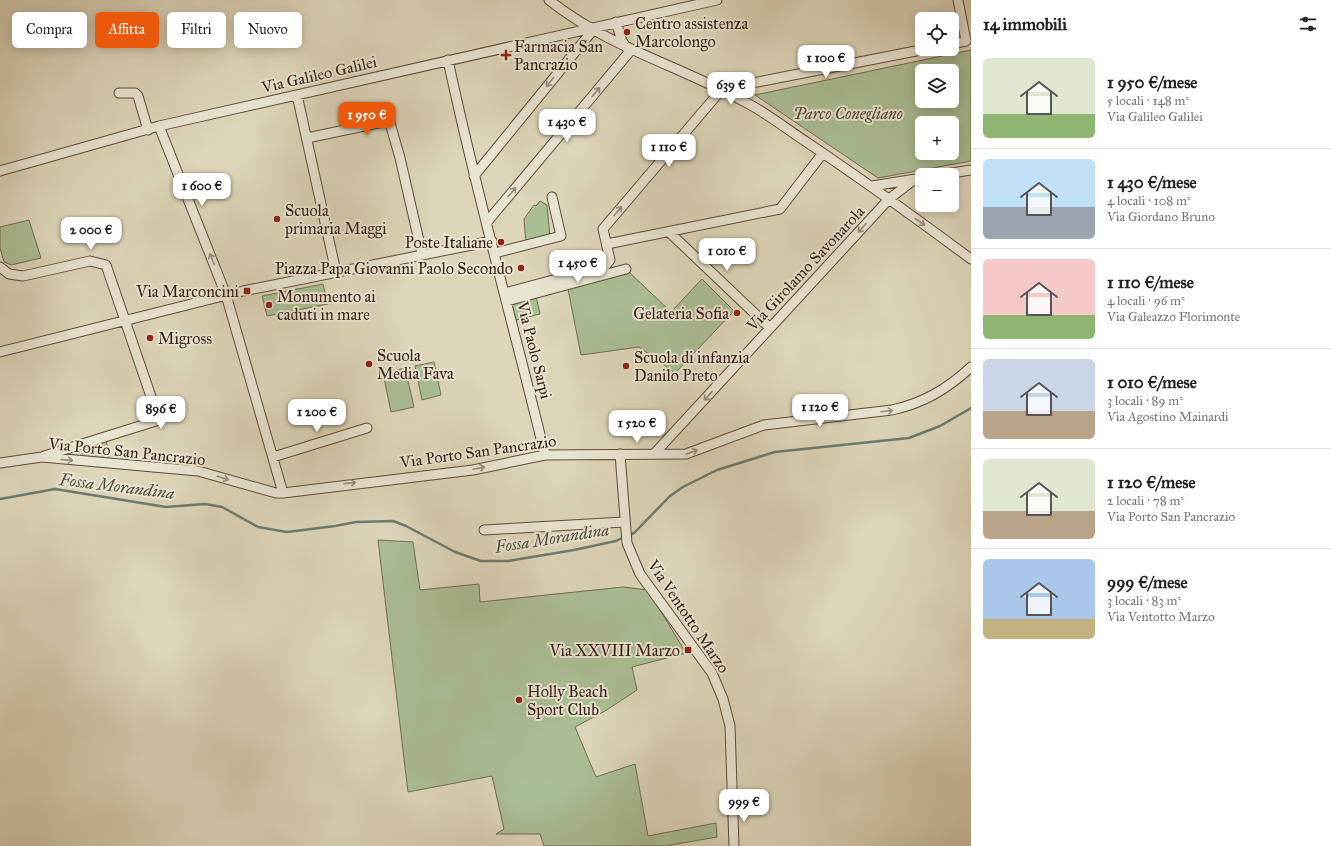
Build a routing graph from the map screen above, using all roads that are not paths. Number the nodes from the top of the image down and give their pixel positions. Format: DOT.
graph roads {
  1 [pos="549,0"];
  2 [pos="717,0"];
  3 [pos="958,0"];
  4 [pos="565,12"];
  5 [pos="616,22"];
  6 [pos="591,29"];
  7 [pos="572,32"];
  8 [pos="959,42"];
  9 [pos="629,49"];
  10 [pos="915,51"];
  11 [pos="448,60"];
  12 [pos="722,89"];
  13 [pos="119,93"];
  14 [pos="297,95"];
  15 [pos="159,126"];
  16 [pos="148,130"];
  17 [pos="307,138"];
  18 [pos="823,154"];
  19 [pos="971,170"];
  20 [pos="0,171"];
  21 [pos="959,172"];
  22 [pos="474,176"];
  23 [pos="915,179"];
  24 [pos="915,181"];
  25 [pos="872,186"];
  26 [pos="552,197"];
  27 [pos="889,199"];
  28 [pos="487,222"];
  29 [pos="669,232"];
  30 [pos="492,241"];
  31 [pos="607,244"];
  32 [pos="495,253"];
  33 [pos="422,254"];
  34 [pos="971,259"];
  35 [pos="0,266"];
  36 [pos="626,270"];
  37 [pos="336,272"];
  38 [pos="226,295"];
  39 [pos="506,297"];
  40 [pos="125,322"];
  41 [pos="770,328"];
  42 [pos="0,352"];
  43 [pos="971,367"];
  44 [pos="367,428"];
  45 [pos="663,450"];
  46 [pos="620,454"];
  47 [pos="654,454"];
  48 [pos="545,455"];
  49 [pos="42,457"];
  50 [pos="273,457"];
  51 [pos="0,463"];
  52 [pos="283,492"];
  53 [pos="624,522"];
  54 [pos="484,530"];
  55 [pos="734,846"];
  1 -- 4 [label="street"];
  2 -- 5 [label="street, Via Galileo Galilei"];
  3 -- 8 [label="street"];
  4 -- 6 [label="street"];
  4 -- 7 [label="street"];
  5 -- 6 [label="street, Via Galileo Galilei"];
  5 -- 9 [label="street"];
  6 -- 7 [label="street, Via Galileo Galilei"];
  6 -- 9 [label="street"];
  6 -- 22 [label="street, one-way"];
  7 -- 11 [label="street, Via Galileo Galilei"];
  9 -- 12 [label="street"];
  28 -- 9 [label="street, one-way"];
  10 -- 12 [label="street"];
  11 -- 14 [label="street, Via Galileo Galilei"];
  11 -- 22 [label="street, Via Paolo Sarpi"];
  12 -- 18 [label="street"];
  31 -- 12 [label="street, one-way"];
  13 -- 16 [label="street"];
  14 -- 15 [label="street, Via Galileo Galilei"];
  14 -- 17 [label="street"];
  15 -- 16 [label="street, Via Galileo Galilei"];
  38 -- 15 [label="street, one-way"];
  16 -- 20 [label="street, Via Galileo Galilei"];
  17 -- 33 [label="street"];
  17 -- 37 [label="street"];
  18 -- 25 [label="street"];
  18 -- 29 [label="street"];
  19 -- 21 [label="street"];
  22 -- 28 [label="street, Via Paolo Sarpi"];
  23 -- 25 [label="street"];
  24 -- 27 [label="street, Via Girolamo Savonarola"];
  25 -- 27 [label="street"];
  26 -- 32 [label="street"];
  27 -- 34 [label="street, one-way"];
  27 -- 41 [label="street, Via Girolamo Savonarola, one-way"];
  28 -- 30 [label="street, Via Paolo Sarpi"];
  29 -- 31 [label="street"];
  29 -- 41 [label="street"];
  30 -- 32 [label="street, Via Paolo Sarpi"];
  30 -- 33 [label="street"];
  31 -- 39 [label="street"];
  32 -- 39 [label="street, Via Paolo Sarpi"];
  33 -- 37 [label="street"];
  35 -- 40 [label="street"];
  36 -- 39 [label="street"];
  37 -- 38 [label="street"];
  38 -- 40 [label="street"];
  38 -- 50 [label="street"];
  39 -- 48 [label="street, Via Paolo Sarpi"];
  40 -- 42 [label="street"];
  40 -- 49 [label="street"];
  41 -- 45 [label="street, Via Girolamo Savonarola, one-way"];
  45 -- 43 [label="street, one-way"];
  44 -- 50 [label="street"];
  45 -- 47 [label="street, Via Girolamo Savonarola"];
  46 -- 47 [label="street, Via Porto San Pancrazio"];
  46 -- 48 [label="street, Via Porto San Pancrazio"];
  46 -- 53 [label="street, Via Ventotto Marzo"];
  52 -- 48 [label="street, Via Porto San Pancrazio, one-way"];
  49 -- 51 [label="street, Via Porto San Pancrazio"];
  49 -- 52 [label="street, Via Porto San Pancrazio, one-way"];
  50 -- 52 [label="street"];
  53 -- 54 [label="street"];
  53 -- 55 [label="street, Via Ventotto Marzo"];
}
